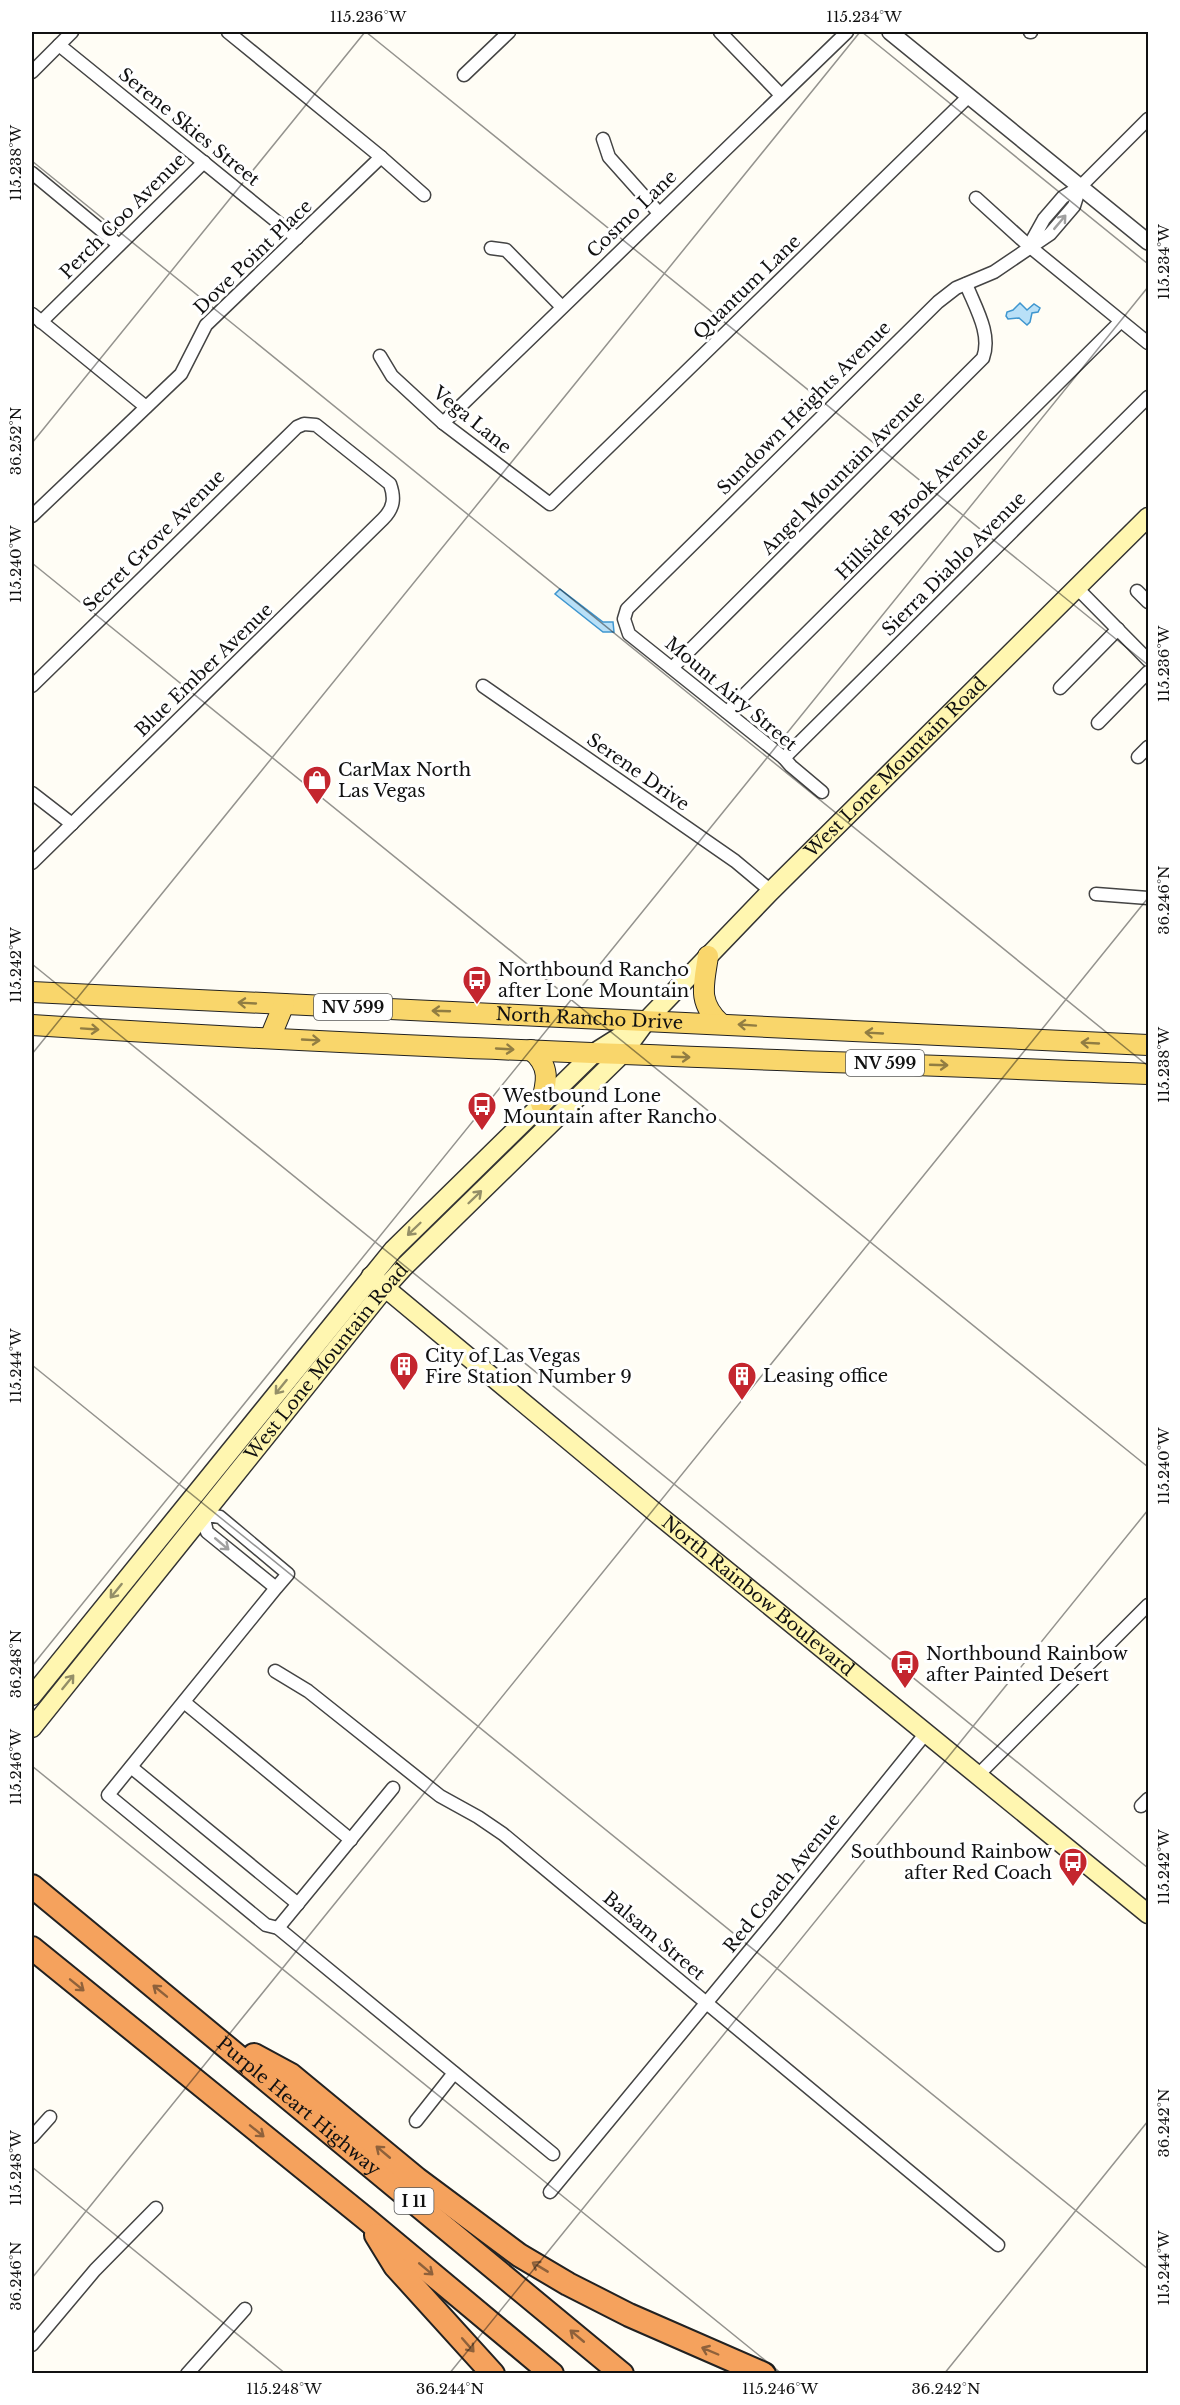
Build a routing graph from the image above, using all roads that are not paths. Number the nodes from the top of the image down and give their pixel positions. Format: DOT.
graph roads {
  1 [pos="72,32"];
  2 [pos="228,32"];
  3 [pos="509,32"];
  4 [pos="720,32"];
  5 [pos="847,32"];
  6 [pos="890,32"];
  7 [pos="59,45"];
  8 [pos="32,72"];
  9 [pos="464,75"];
  10 [pos="781,95"];
  11 [pos="969,96"];
  12 [pos="1149,119"];
  13 [pos="603,139"];
  14 [pos="381,157"];
  15 [pos="204,162"];
  16 [pos="32,173"];
  17 [pos="1080,187"];
  18 [pos="424,195"];
  19 [pos="976,198"];
  20 [pos="659,213"];
  21 [pos="297,238"];
  22 [pos="1149,242"];
  23 [pos="119,245"];
  24 [pos="1029,246"];
  25 [pos="491,248"];
  26 [pos="966,284"];
  27 [pos="562,308"];
  28 [pos="36,318"];
  29 [pos="1121,321"];
  30 [pos="1149,343"];
  31 [pos="380,356"];
  32 [pos="1149,397"];
  33 [pos="146,407"];
  34 [pos="443,423"];
  35 [pos="304,424"];
  36 [pos="550,504"];
  37 [pos="32,516"];
  38 [pos="1149,517"];
  39 [pos="1077,588"];
  40 [pos="1137,591"];
  41 [pos="1149,602"];
  42 [pos="624,619"];
  43 [pos="1118,629"];
  44 [pos="1149,660"];
  45 [pos="672,668"];
  46 [pos="1149,672"];
  47 [pos="32,686"];
  48 [pos="483,686"];
  49 [pos="1060,688"];
  50 [pos="728,712"];
  51 [pos="1098,723"];
  52 [pos="1149,747"];
  53 [pos="1138,757"];
  54 [pos="784,758"];
  55 [pos="822,792"];
  56 [pos="32,793"];
  57 [pos="72,824"];
  58 [pos="32,863"];
  59 [pos="771,891"];
  60 [pos="1096,894"];
  61 [pos="1149,898"];
  62 [pos="708,956"];
  63 [pos="32,992"];
  64 [pos="284,1004"];
  65 [pos="647,1020"];
  66 [pos="720,1023"];
  67 [pos="32,1025"];
  68 [pos="270,1038"];
  69 [pos="1149,1045"];
  70 [pos="531,1050"];
  71 [pos="594,1053"];
  72 [pos="622,1054"];
  73 [pos="1149,1074"];
  74 [pos="542,1104"];
  75 [pos="371,1276"];
  76 [pos="386,1288"];
  77 [pos="321,1337"];
  78 [pos="335,1349"];
  79 [pos="304,1359"];
  80 [pos="318,1371"];
  81 [pos="253,1421"];
  82 [pos="268,1434"];
  83 [pos="213,1471"];
  84 [pos="228,1483"];
  85 [pos="188,1502"];
  86 [pos="203,1514"];
  87 [pos="276,1588"];
  88 [pos="1149,1605"];
  89 [pos="275,1671"];
  90 [pos="32,1696"];
  91 [pos="184,1702"];
  92 [pos="32,1728"];
  93 [pos="926,1733"];
  94 [pos="131,1767"];
  95 [pos="977,1776"];
  96 [pos="393,1788"];
  97 [pos="351,1840"];
  98 [pos="32,1886"];
  99 [pos="298,1904"];
  100 [pos="1149,1914"];
  101 [pos="278,1928"];
  102 [pos="32,1948"];
  103 [pos="706,2003"];
  104 [pos="205,2028"];
  105 [pos="454,2073"];
  106 [pos="50,2117"];
  107 [pos="416,2121"];
  108 [pos="32,2137"];
  109 [pos="553,2154"];
  110 [pos="550,2192"];
  111 [pos="156,2208"];
  112 [pos="365,2218"];
  113 [pos="998,2245"];
  114 [pos="245,2308"];
  115 [pos="32,2345"];
  116 [pos="187,2373"];
  117 [pos="493,2373"];
  118 [pos="552,2373"];
  119 [pos="622,2373"];
  120 [pos="764,2373"];
  1 -- 7 [label="street"];
  2 -- 14 [label="street"];
  3 -- 9 [label="street"];
  4 -- 10 [label="street"];
  5 -- 10 [label="street, Cosmo Lane"];
  6 -- 11 [label="street"];
  7 -- 8 [label="street"];
  7 -- 15 [label="street, Serene Skies Street"];
  10 -- 20 [label="street, Cosmo Lane"];
  11 -- 17 [label="street"];
  11 -- 36 [label="street, Quantum Lane"];
  12 -- 17 [label="street"];
  13 -- 20 [label="street"];
  14 -- 18 [label="street"];
  14 -- 21 [label="street, Dove Point Place"];
  15 -- 21 [label="street, Serene Skies Street"];
  15 -- 23 [label="street, Perch Coo Avenue"];
  16 -- 23 [label="street"];
  17 -- 22 [label="street"];
  17 -- 24 [label="street, Sundown Heights Avenue"];
  19 -- 24 [label="street"];
  20 -- 27 [label="street, Cosmo Lane"];
  21 -- 33 [label="street, Dove Point Place"];
  23 -- 28 [label="street, Perch Coo Avenue"];
  24 -- 26 [label="street, Sundown Heights Avenue"];
  24 -- 29 [label="street"];
  25 -- 27 [label="street"];
  26 -- 42 [label="street, Sundown Heights Avenue"];
  26 -- 45 [label="street, Angel Mountain Avenue"];
  27 -- 34 [label="street, Cosmo Lane"];
  28 -- 33 [label="street"];
  29 -- 30 [label="street"];
  29 -- 50 [label="street, Hillside Brook Avenue"];
  31 -- 34 [label="street, Vega Lane"];
  32 -- 54 [label="street, Sierra Diablo Avenue"];
  33 -- 37 [label="street, Dove Point Place"];
  34 -- 36 [label="street, Vega Lane"];
  35 -- 47 [label="street, Secret Grove Avenue"];
  35 -- 57 [label="street, Blue Ember Avenue"];
  38 -- 39 [label="main road, West Lone Mountain Road"];
  39 -- 43 [label="street"];
  39 -- 59 [label="main road, West Lone Mountain Road"];
  40 -- 41 [label="street"];
  42 -- 45 [label="street, Mount Airy Street"];
  43 -- 44 [label="street"];
  43 -- 49 [label="street"];
  45 -- 50 [label="street, Mount Airy Street"];
  46 -- 51 [label="street"];
  48 -- 59 [label="street, Serene Drive"];
  50 -- 54 [label="street, Mount Airy Street"];
  52 -- 53 [label="street"];
  54 -- 55 [label="street, Mount Airy Street"];
  56 -- 57 [label="street"];
  57 -- 58 [label="street, Blue Ember Avenue"];
  59 -- 62 [label="main road, West Lone Mountain Road"];
  60 -- 61 [label="street"];
  62 -- 65 [label="main road, West Lone Mountain Road"];
  62 -- 66 [label="main road"];
  64 -- 63 [label="main road, North Rancho Drive / NV 599, one-way"];
  65 -- 64 [label="main road, North Rancho Drive / NV 599, one-way"];
  64 -- 68 [label="main road"];
  65 -- 66 [label="main road, North Rancho Drive / NV 599"];
  65 -- 71 [label="main road, West Lone Mountain Road"];
  65 -- 72 [label="main road, West Lone Mountain Road"];
  69 -- 66 [label="main road, North Rancho Drive / NV 599, one-way"];
  67 -- 68 [label="main road, North Rancho Drive / NV 599, one-way"];
  68 -- 70 [label="main road, North Rancho Drive / NV 599, one-way"];
  70 -- 71 [label="main road, North Rancho Drive / NV 599"];
  70 -- 74 [label="main road"];
  71 -- 72 [label="main road, North Rancho Drive / NV 599"];
  71 -- 74 [label="main road, West Lone Mountain Road"];
  72 -- 73 [label="main road, North Rancho Drive / NV 599, one-way"];
  76 -- 72 [label="main road, West Lone Mountain Road, one-way"];
  74 -- 75 [label="main road, West Lone Mountain Road, one-way"];
  75 -- 76 [label="main road, North Rainbow Boulevard"];
  75 -- 77 [label="main road, West Lone Mountain Road"];
  76 -- 78 [label="main road, West Lone Mountain Road"];
  76 -- 93 [label="main road, North Rainbow Boulevard"];
  77 -- 78 [label="main road"];
  77 -- 79 [label="main road, West Lone Mountain Road"];
  78 -- 80 [label="main road, West Lone Mountain Road"];
  79 -- 80 [label="main road"];
  79 -- 81 [label="main road, West Lone Mountain Road, one-way"];
  80 -- 82 [label="main road, West Lone Mountain Road"];
  81 -- 82 [label="main road"];
  81 -- 83 [label="main road, West Lone Mountain Road"];
  82 -- 84 [label="main road, West Lone Mountain Road"];
  83 -- 84 [label="main road"];
  83 -- 85 [label="main road, West Lone Mountain Road"];
  84 -- 86 [label="main road, West Lone Mountain Road"];
  85 -- 86 [label="main road"];
  85 -- 90 [label="main road, West Lone Mountain Road, one-way"];
  86 -- 87 [label="street, one-way"];
  86 -- 87 [label="street"];
  92 -- 86 [label="main road, West Lone Mountain Road, one-way"];
  87 -- 91 [label="street"];
  88 -- 95 [label="street"];
  89 -- 103 [label="street, Balsam Street"];
  91 -- 94 [label="street"];
  91 -- 97 [label="street"];
  93 -- 95 [label="main road, North Rainbow Boulevard"];
  93 -- 103 [label="street, Red Coach Avenue"];
  94 -- 99 [label="street"];
  94 -- 101 [label="street"];
  95 -- 100 [label="main road, North Rainbow Boulevard"];
  96 -- 97 [label="street"];
  97 -- 99 [label="street"];
  104 -- 98 [label="highway, Purple Heart Highway / I 11, one-way"];
  99 -- 101 [label="street"];
  101 -- 105 [label="street"];
  102 -- 112 [label="highway, I 11, one-way"];
  103 -- 110 [label="street, Red Coach Avenue"];
  103 -- 113 [label="street, Balsam Street"];
  119 -- 104 [label="highway, Purple Heart Highway / I 11, one-way"];
  120 -- 104 [label="highway, one-way"];
  105 -- 107 [label="street"];
  105 -- 109 [label="street"];
  106 -- 108 [label="street"];
  111 -- 115 [label="street"];
  112 -- 117 [label="highway, one-way"];
  112 -- 118 [label="highway, I 11, one-way"];
  114 -- 116 [label="street"];
}
